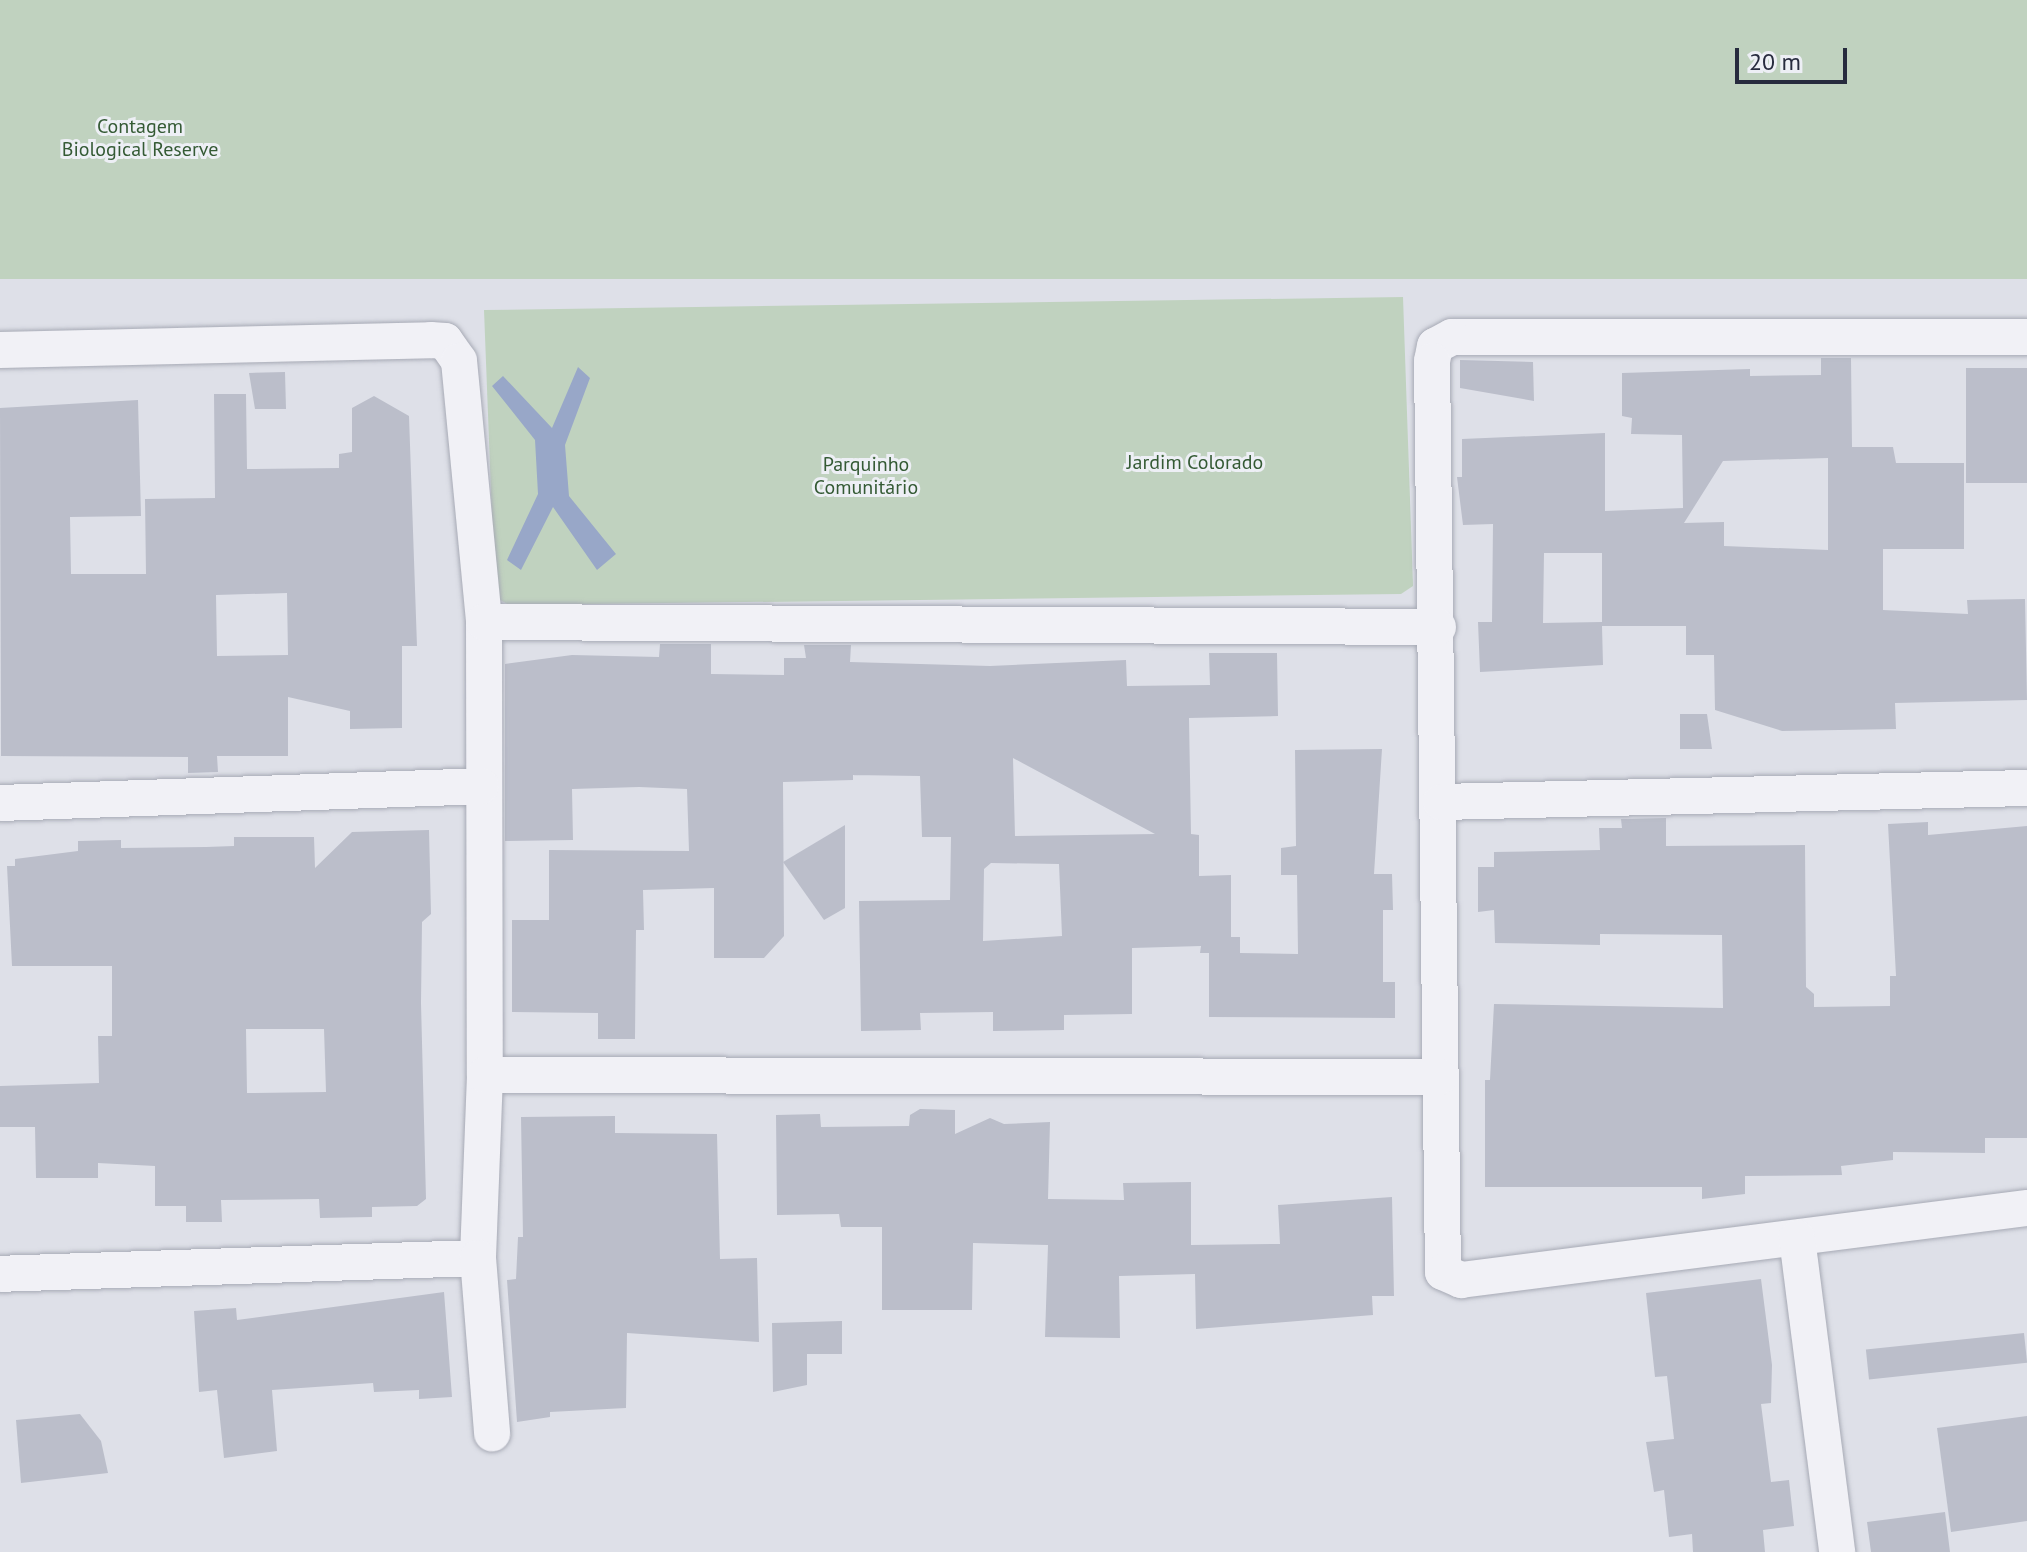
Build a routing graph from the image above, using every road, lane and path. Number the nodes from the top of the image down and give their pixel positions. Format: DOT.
graph roads {
  1 [pos="2027,337"];
  2 [pos="0,350"];
  3 [pos="484,622"];
  4 [pos="1438,627"];
  5 [pos="481,786"];
  6 [pos="2027,788"];
  7 [pos="1441,802"];
  8 [pos="0,803"];
  9 [pos="485,1075"];
  10 [pos="1439,1077"];
  11 [pos="2027,1208"];
  12 [pos="1797,1238"];
  13 [pos="478,1258"];
  14 [pos="0,1274"];
  15 [pos="492,1433"];
  16 [pos="1837,1552"];
  1 -- 4 [label="street"];
  2 -- 3 [label="street"];
  3 -- 4 [label="street"];
  3 -- 5 [label="street"];
  4 -- 7 [label="street"];
  5 -- 8 [label="street"];
  5 -- 9 [label="street"];
  6 -- 7 [label="street"];
  7 -- 10 [label="street"];
  9 -- 10 [label="street"];
  9 -- 13 [label="street"];
  10 -- 12 [label="street"];
  11 -- 12 [label="street"];
  12 -- 16 [label="street"];
  13 -- 14 [label="street"];
  13 -- 15 [label="street"];
}
